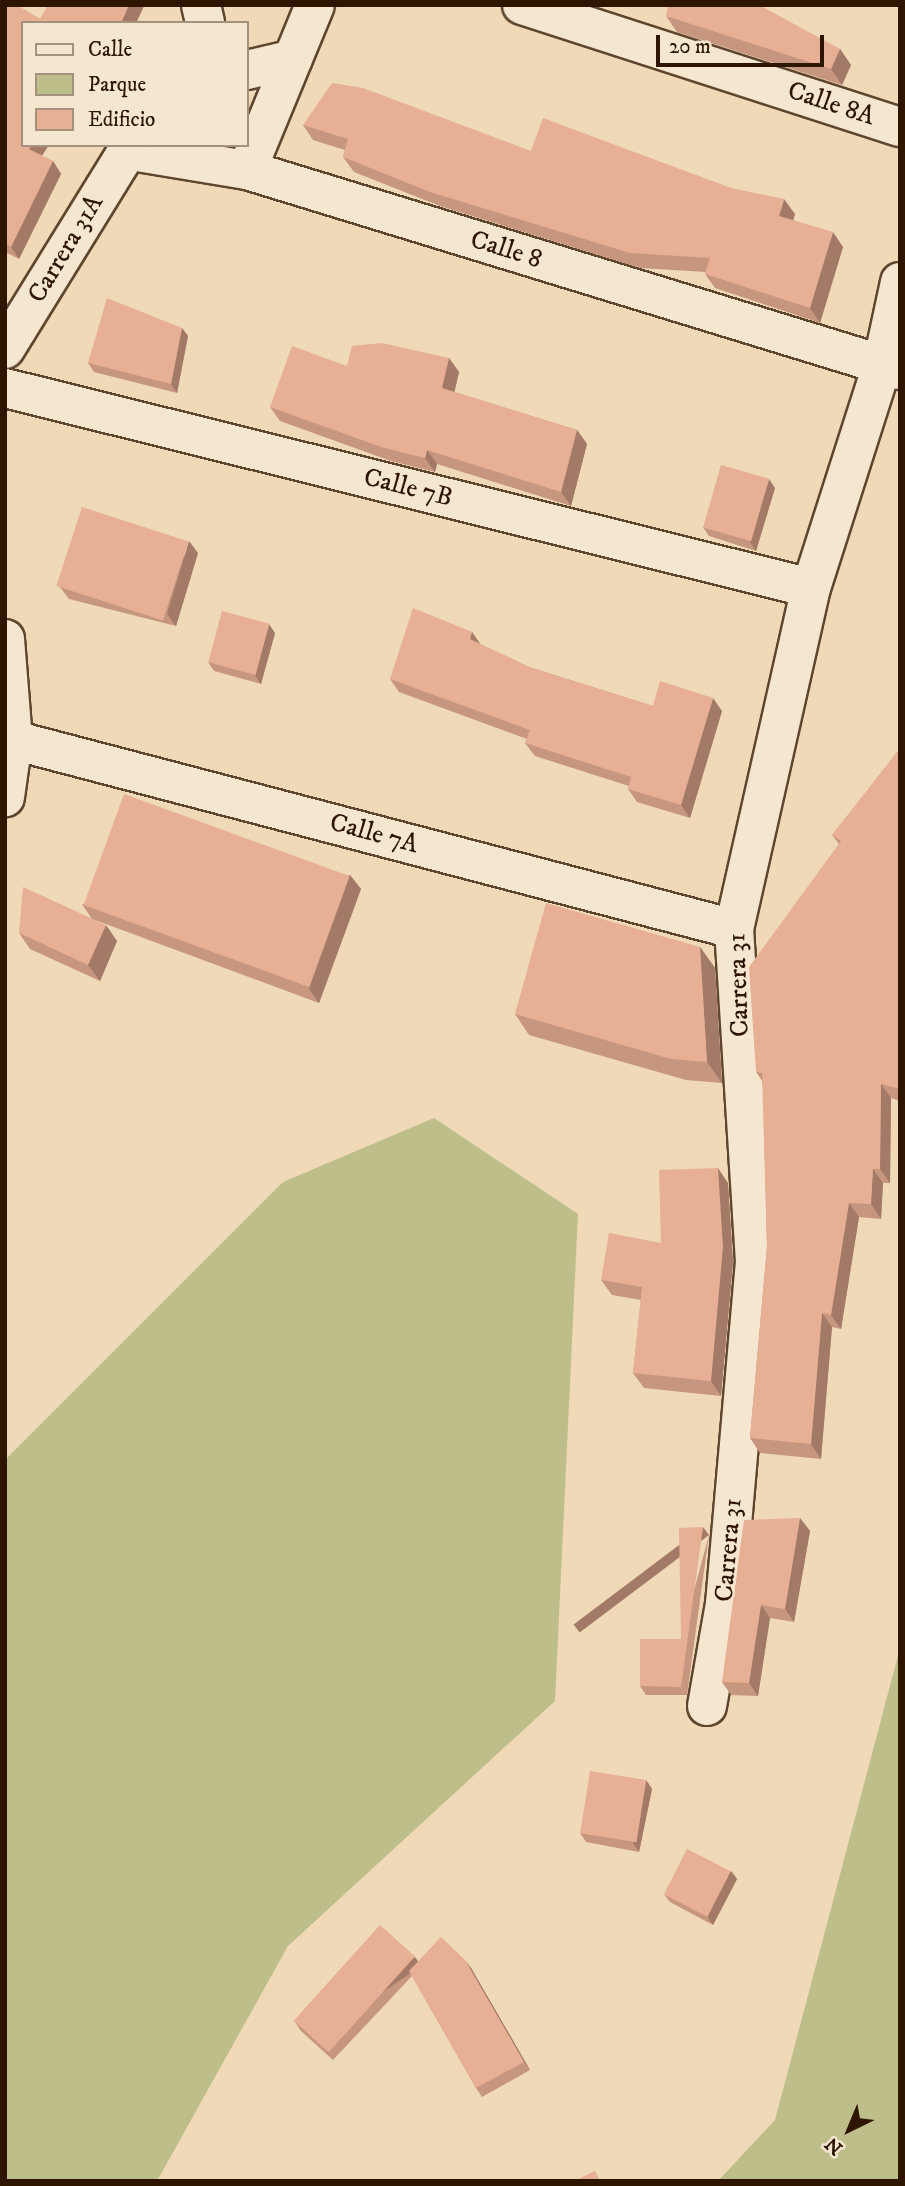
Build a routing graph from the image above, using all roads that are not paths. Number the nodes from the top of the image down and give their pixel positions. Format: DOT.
graph roads {
  1 [pos="315,5"];
  2 [pos="522,5"];
  3 [pos="293,59"];
  4 [pos="248,70"];
  5 [pos="900,127"];
  6 [pos="129,148"];
  7 [pos="247,170"];
  8 [pos="900,282"];
  9 [pos="5,349"];
  10 [pos="891,368"];
  11 [pos="5,388"];
  12 [pos="811,588"];
  13 [pos="5,639"];
  14 [pos="13,740"];
  15 [pos="5,797"];
  16 [pos="734,929"];
  17 [pos="707,1706"];
  1 -- 3 [label="street"];
  2 -- 5 [label="street, Calle 8A"];
  3 -- 4 [label="street"];
  3 -- 7 [label="street"];
  6 -- 7 [label="street, Calle 8"];
  6 -- 9 [label="street, Carrera 31A"];
  7 -- 10 [label="street, Calle 8"];
  8 -- 10 [label="street, Carrera 31"];
  10 -- 12 [label="street, Carrera 31"];
  11 -- 12 [label="street, Calle 7B"];
  12 -- 16 [label="street, Carrera 31"];
  13 -- 14 [label="street"];
  14 -- 15 [label="street"];
  14 -- 16 [label="street, Calle 7A"];
  16 -- 17 [label="street, Carrera 31"];
}
